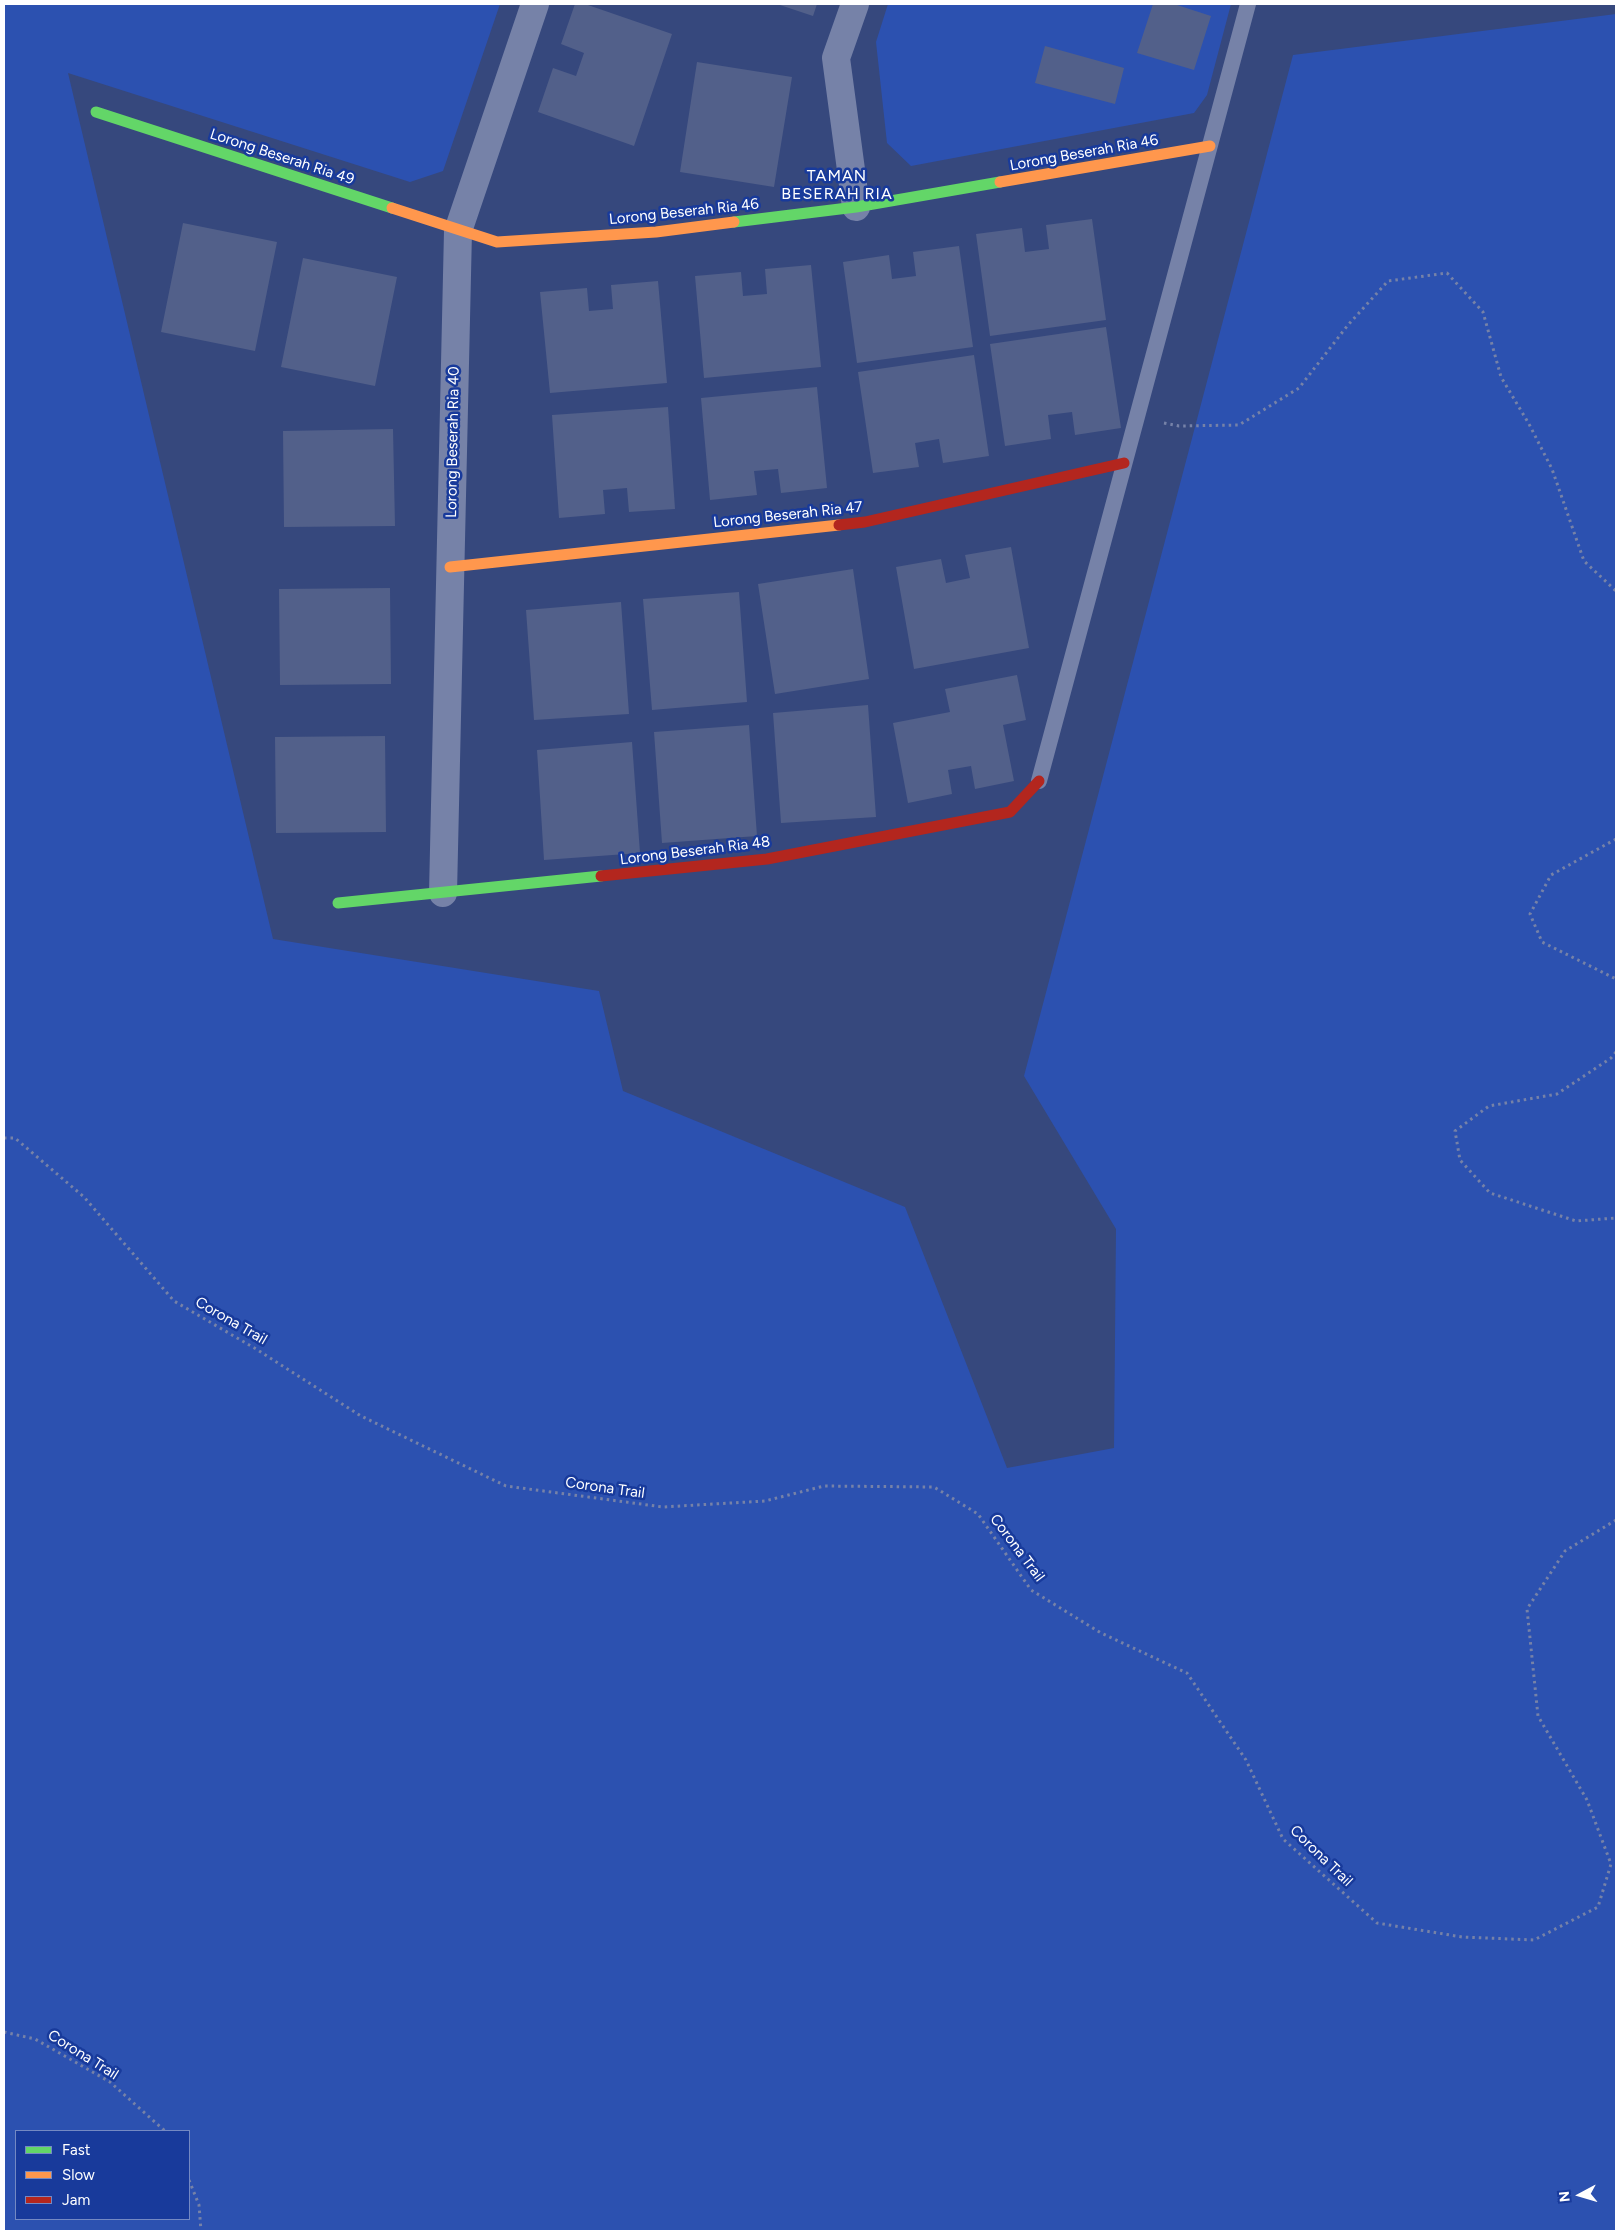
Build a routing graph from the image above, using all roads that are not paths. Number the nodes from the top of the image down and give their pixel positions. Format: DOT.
graph roads {
  1 [pos="535,4"];
  2 [pos="855,4"];
  3 [pos="1248,4"];
  4 [pos="96,112"];
  5 [pos="1210,146"];
  6 [pos="856,207"];
  7 [pos="458,231"];
  8 [pos="1124,463"];
  9 [pos="450,567"];
  10 [pos="1039,780"];
  11 [pos="443,893"];
  12 [pos="338,903"];
  1 -- 7 [label="street, Lorong Beserah Ria 40"];
  2 -- 6 [label="street"];
  3 -- 5 [label="lane"];
  4 -- 7 [label="street, Lorong Beserah Ria 49"];
  5 -- 6 [label="street, Lorong Beserah Ria 46"];
  5 -- 8 [label="lane"];
  6 -- 7 [label="street, Lorong Beserah Ria 46"];
  7 -- 9 [label="street, Lorong Beserah Ria 40"];
  8 -- 9 [label="street, Lorong Beserah Ria 47"];
  8 -- 10 [label="lane"];
  9 -- 11 [label="street, Lorong Beserah Ria 40"];
  10 -- 11 [label="street, Lorong Beserah Ria 48"];
  11 -- 12 [label="street, Lorong Beserah Ria 48"];
}
